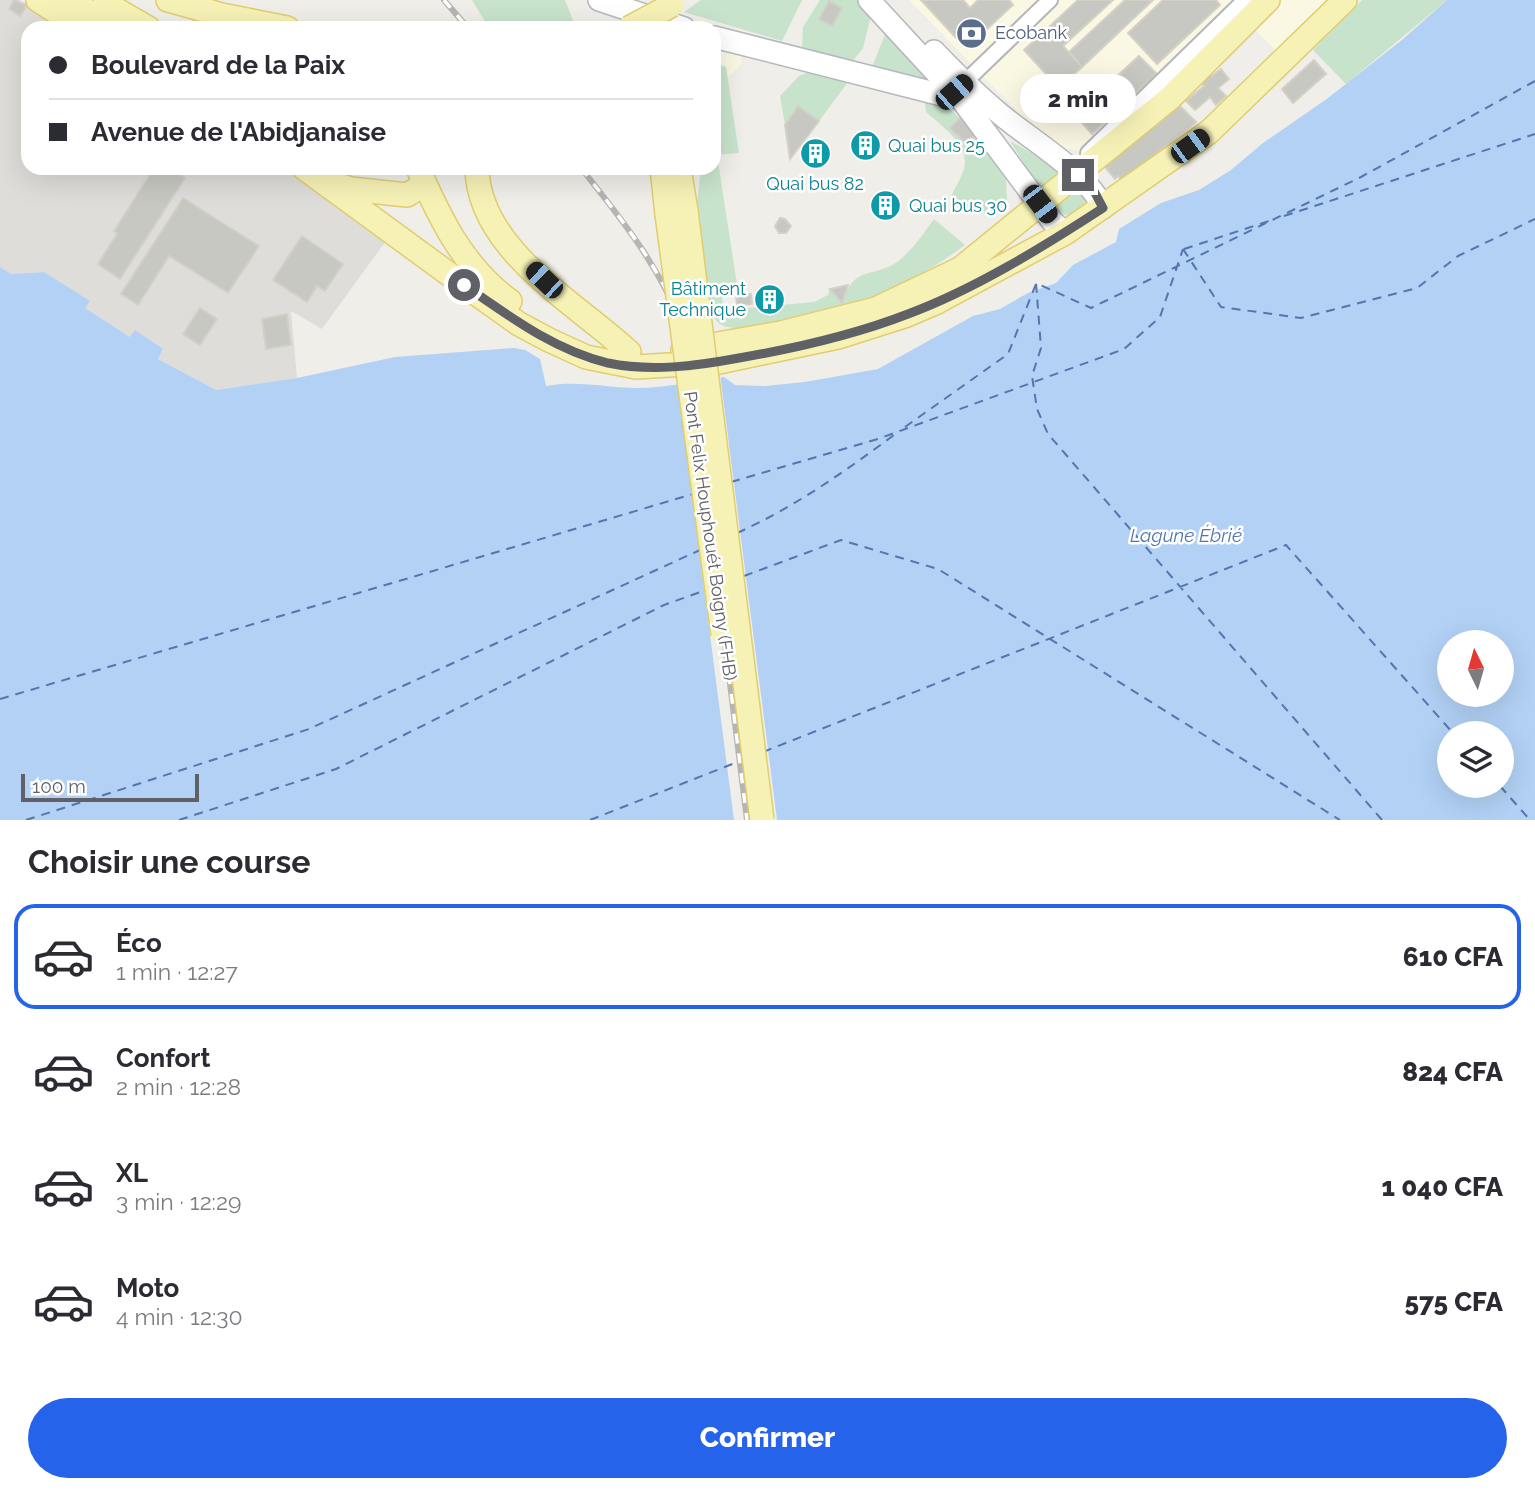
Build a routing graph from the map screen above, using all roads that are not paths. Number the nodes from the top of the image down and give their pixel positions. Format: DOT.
graph roads {
  1 [pos="38,0"];
  2 [pos="68,0"];
  3 [pos="99,0"];
  4 [pos="168,0"];
  5 [pos="599,0"];
  6 [pos="643,0"];
  7 [pos="869,0"];
  8 [pos="885,0"];
  9 [pos="1050,0"];
  10 [pos="1268,0"];
  11 [pos="1345,0"];
  12 [pos="669,2"];
  13 [pos="1237,3"];
  14 [pos="71,21"];
  15 [pos="106,21"];
  16 [pos="136,21"];
  17 [pos="252,21"];
  18 [pos="640,21"];
  19 [pos="645,21"];
  20 [pos="662,21"];
  21 [pos="663,21"];
  22 [pos="1226,31"];
  23 [pos="721,39"];
  24 [pos="960,87"];
  25 [pos="1081,172"];
  26 [pos="314,175"];
  27 [pos="316,175"];
  28 [pos="477,175"];
  29 [pos="664,175"];
  30 [pos="679,175"];
  31 [pos="417,182"];
  32 [pos="1040,204"];
  33 [pos="1103,208"];
  34 [pos="677,213"];
  35 [pos="387,229"];
  36 [pos="447,230"];
  37 [pos="1065,233"];
  38 [pos="406,242"];
  39 [pos="629,352"];
  40 [pos="748,820"];
  41 [pos="762,820"];
  1 -- 14 [label="main road"];
  2 -- 15 [label="main road"];
  3 -- 16 [label="main road"];
  4 -- 17 [label="main road"];
  5 -- 21 [label="main road"];
  6 -- 19 [label="main road"];
  7 -- 24 [label="main road"];
  8 -- 24 [label="main road"];
  9 -- 24 [label="street"];
  10 -- 22 [label="main road"];
  11 -- 33 [label="main road"];
  12 -- 18 [label="main road, bridge"];
  12 -- 20 [label="main road"];
  13 -- 22 [label="street"];
  22 -- 25 [label="main road"];
  23 -- 24 [label="main road"];
  24 -- 25 [label="main road"];
  24 -- 32 [label="main road"];
  25 -- 32 [label="main road"];
  25 -- 33 [label="main road"];
  26 -- 35 [label="main road"];
  27 -- 31 [label="main road"];
  28 -- 39 [label="main road"];
  29 -- 34 [label="main road, Pont Felix Houphouét Boigny (FHB)"];
  30 -- 34 [label="main road, Pont Felix Houphouét Boigny (FHB)"];
  31 -- 35 [label="main road"];
  31 -- 36 [label="main road"];
  32 -- 37 [label="main road"];
  32 -- 39 [label="main road"];
  33 -- 37 [label="main road"];
  34 -- 40 [label="main road, Pont Felix Houphouét Boigny (FHB), bridge"];
  34 -- 41 [label="main road, Pont Felix Houphouét Boigny (FHB), bridge"];
  35 -- 38 [label="main road"];
  36 -- 38 [label="main road"];
  36 -- 39 [label="main road"];
  37 -- 38 [label="main road"];
}
